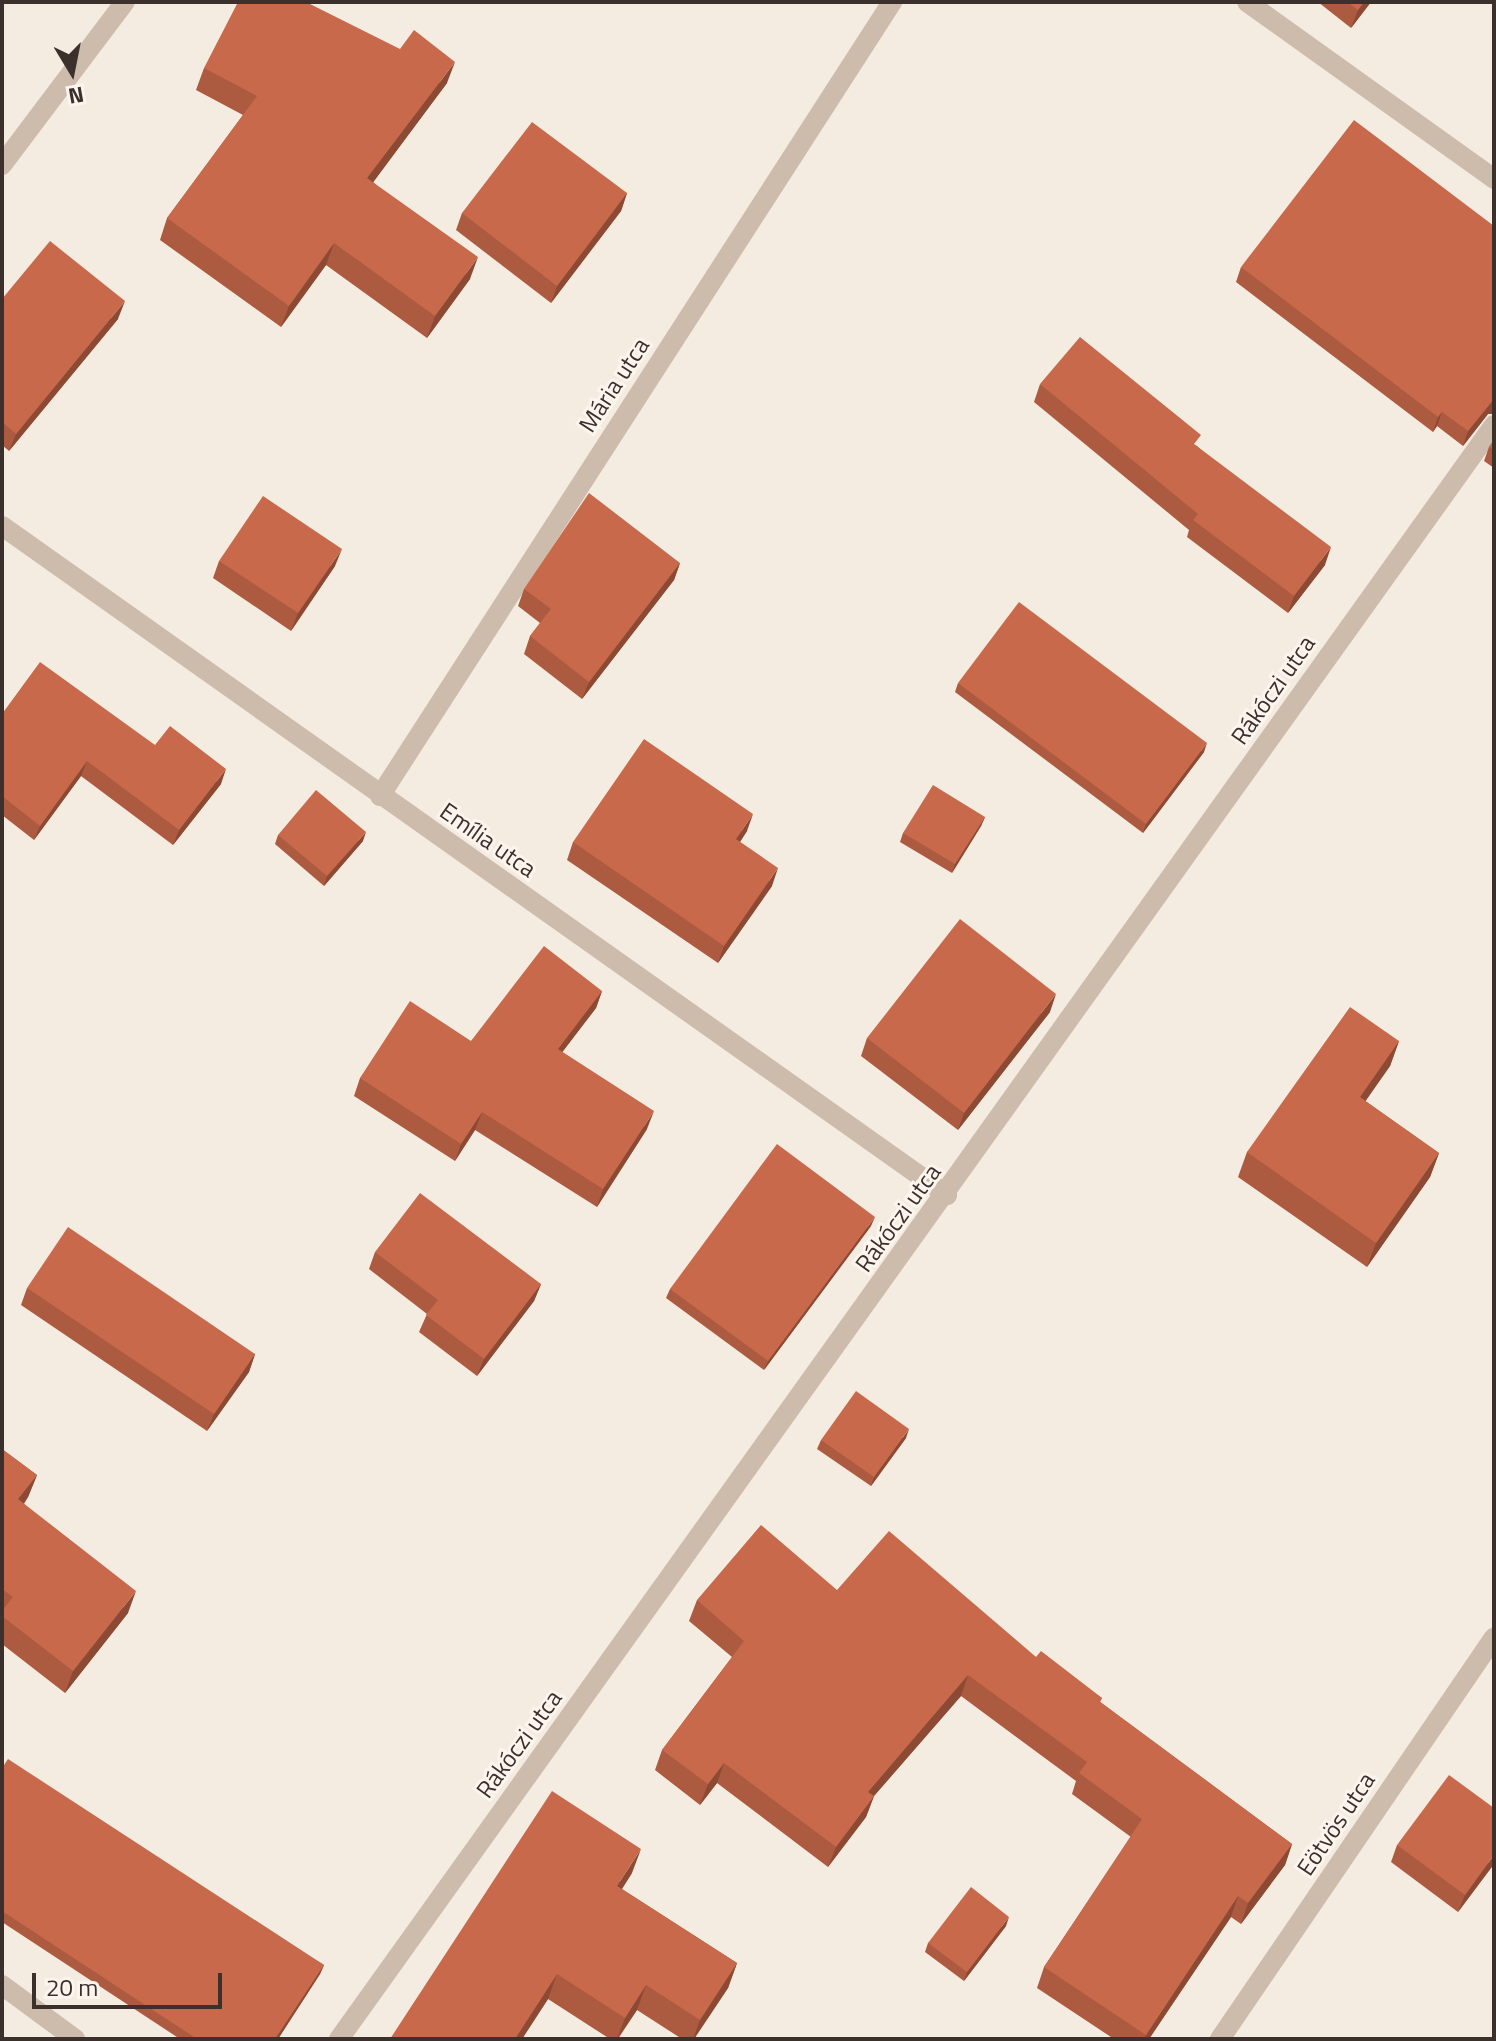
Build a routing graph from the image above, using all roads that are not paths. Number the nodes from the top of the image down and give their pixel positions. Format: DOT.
graph roads {
  1 [pos="125,2"];
  2 [pos="892,2"];
  3 [pos="1247,2"];
  4 [pos="2,165"];
  5 [pos="1494,179"];
  6 [pos="1494,425"];
  7 [pos="2,526"];
  8 [pos="380,796"];
  9 [pos="947,1195"];
  10 [pos="1494,1638"];
  11 [pos="2,1985"];
  12 [pos="75,2039"];
  13 [pos="339,2039"];
  14 [pos="1220,2039"];
  1 -- 4 [label="street"];
  2 -- 8 [label="street, Mária utca"];
  3 -- 5 [label="street"];
  6 -- 9 [label="street, Rákóczi utca"];
  7 -- 8 [label="street, Emília utca"];
  8 -- 9 [label="street, Emília utca"];
  9 -- 13 [label="street, Rákóczi utca"];
  10 -- 14 [label="street, Eötvös utca"];
  11 -- 12 [label="street"];
}
